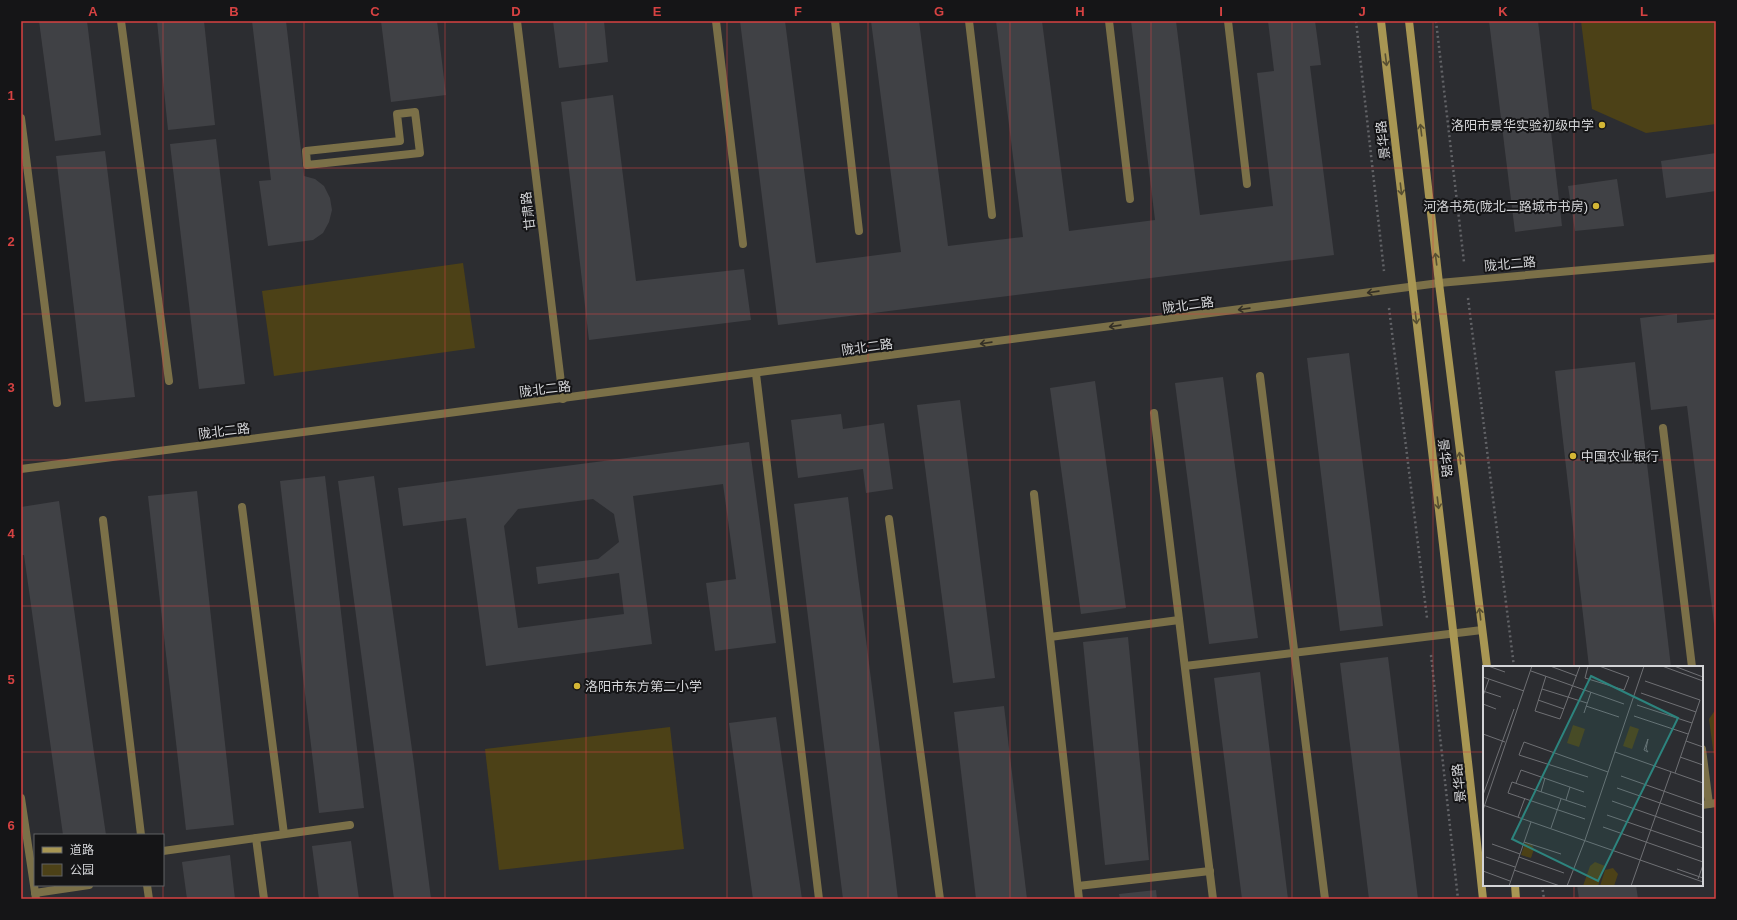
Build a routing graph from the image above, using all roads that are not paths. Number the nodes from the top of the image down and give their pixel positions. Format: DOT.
graph roads {
  1 [pos="121,21"];
  2 [pos="517,21"];
  3 [pos="716,21"];
  4 [pos="834,21"];
  5 [pos="969,21"];
  6 [pos="1109,21"];
  7 [pos="1228,21"];
  8 [pos="1381,21"];
  9 [pos="1409,21"];
  10 [pos="21,118"];
  11 [pos="307,164"];
  12 [pos="1247,184"];
  13 [pos="1130,199"];
  14 [pos="992,215"];
  15 [pos="859,232"];
  16 [pos="743,244"];
  17 [pos="1716,258"];
  18 [pos="1439,283"];
  19 [pos="1412,288"];
  20 [pos="756,374"];
  21 [pos="1260,376"];
  22 [pos="169,381"];
  23 [pos="563,399"];
  24 [pos="57,403"];
  25 [pos="1154,413"];
  26 [pos="1663,428"];
  27 [pos="21,469"];
  28 [pos="1034,494"];
  29 [pos="242,507"];
  30 [pos="888,519"];
  31 [pos="103,520"];
  32 [pos="1179,620"];
  33 [pos="1482,630"];
  34 [pos="1454,633"];
  35 [pos="1050,637"];
  36 [pos="1294,653"];
  37 [pos="1185,666"];
  38 [pos="1487,666"];
  39 [pos="1692,666"];
  40 [pos="1703,757"];
  41 [pos="21,798"];
  42 [pos="1709,804"];
  43 [pos="350,825"];
  44 [pos="141,834"];
  45 [pos="284,834"];
  46 [pos="256,838"];
  47 [pos="164,851"];
  48 [pos="1210,871"];
  49 [pos="34,883"];
  50 [pos="34,886"];
  51 [pos="84,886"];
  52 [pos="147,886"];
  53 [pos="1078,886"];
  54 [pos="1515,886"];
  55 [pos="36,896"];
  56 [pos="149,899"];
  57 [pos="264,899"];
  58 [pos="819,899"];
  59 [pos="940,899"];
  60 [pos="1079,899"];
  61 [pos="1213,899"];
  62 [pos="1324,899"];
  63 [pos="1483,899"];
  64 [pos="1516,899"];
  1 -- 22 [label="street"];
  2 -- 23 [label="street, 甘肃路"];
  3 -- 16 [label="street"];
  4 -- 15 [label="street"];
  5 -- 14 [label="street"];
  6 -- 13 [label="street"];
  7 -- 12 [label="street"];
  8 -- 19 [label="main road, 景华路, one-way"];
  18 -- 9 [label="main road, 景华路, one-way"];
  10 -- 24 [label="street"];
  11 -- 11 [label="street"];
  17 -- 18 [label="street, 陇北二路"];
  18 -- 19 [label="street, 陇北二路"];
  33 -- 18 [label="main road, 景华路, one-way"];
  19 -- 20 [label="street, 陇北二路, one-way"];
  19 -- 34 [label="main road, 景华路, one-way"];
  20 -- 23 [label="street, 陇北二路"];
  20 -- 58 [label="street"];
  21 -- 36 [label="street"];
  23 -- 27 [label="street, 陇北二路"];
  25 -- 32 [label="street"];
  26 -- 39 [label="street"];
  28 -- 35 [label="street"];
  29 -- 45 [label="street"];
  30 -- 59 [label="street"];
  31 -- 44 [label="street"];
  32 -- 35 [label="street"];
  32 -- 37 [label="street"];
  33 -- 34 [label="street"];
  33 -- 38 [label="main road, 景华路"];
  34 -- 36 [label="street"];
  34 -- 63 [label="main road, 景华路"];
  35 -- 53 [label="street"];
  36 -- 37 [label="street"];
  36 -- 62 [label="street"];
  37 -- 48 [label="street"];
  40 -- 42 [label="street"];
  41 -- 49 [label="street"];
  43 -- 45 [label="street"];
  45 -- 46 [label="street"];
  46 -- 47 [label="street"];
  46 -- 57 [label="street"];
  48 -- 53 [label="street"];
  48 -- 61 [label="street"];
  50 -- 55 [label="street"];
  51 -- 55 [label="street"];
  52 -- 56 [label="street"];
  53 -- 60 [label="street"];
  54 -- 64 [label="main road"];
}
